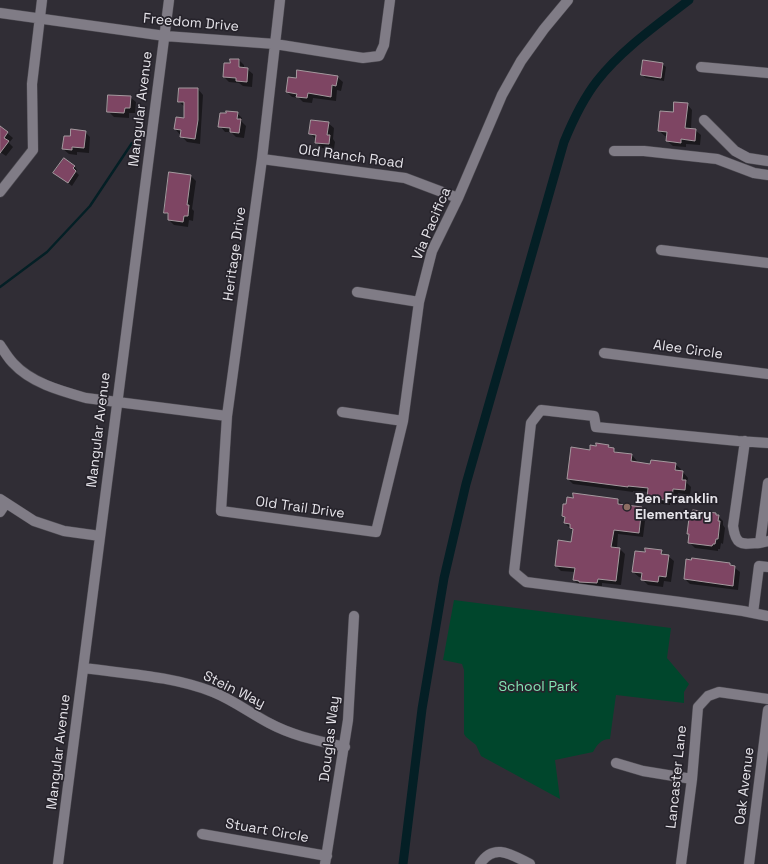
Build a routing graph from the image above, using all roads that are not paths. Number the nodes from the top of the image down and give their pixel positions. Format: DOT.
graph roads {
  1 [pos="42,0"];
  2 [pos="169,0"];
  3 [pos="280,0"];
  4 [pos="390,0"];
  5 [pos="568,0"];
  6 [pos="0,14"];
  7 [pos="39,18"];
  8 [pos="164,36"];
  9 [pos="275,44"];
  10 [pos="701,67"];
  11 [pos="768,73"];
  12 [pos="704,120"];
  13 [pos="614,151"];
  14 [pos="262,159"];
  15 [pos="768,161"];
  16 [pos="768,176"];
  17 [pos="0,192"];
  18 [pos="458,198"];
  19 [pos="661,250"];
  20 [pos="768,263"];
  21 [pos="357,292"];
  22 [pos="419,302"];
  23 [pos="0,345"];
  24 [pos="604,353"];
  25 [pos="768,374"];
  26 [pos="117,402"];
  27 [pos="342,412"];
  28 [pos="228,416"];
  29 [pos="403,421"];
  30 [pos="745,442"];
  31 [pos="768,443"];
  32 [pos="768,482"];
  33 [pos="3,501"];
  34 [pos="221,511"];
  35 [pos="0,512"];
  36 [pos="376,532"];
  37 [pos="100,536"];
  38 [pos="764,542"];
  39 [pos="768,567"];
  40 [pos="753,613"];
  41 [pos="354,616"];
  42 [pos="768,616"];
  43 [pos="84,668"];
  44 [pos="768,698"];
  45 [pos="768,710"];
  46 [pos="345,747"];
  47 [pos="616,763"];
  48 [pos="692,778"];
  49 [pos="202,834"];
  50 [pos="326,860"];
  51 [pos="58,864"];
  52 [pos="480,864"];
  53 [pos="530,864"];
  54 [pos="681,864"];
  55 [pos="749,864"];
  1 -- 7 [label="street"];
  2 -- 8 [label="street, Mangular Avenue"];
  3 -- 9 [label="street, Heritage Drive"];
  4 -- 9 [label="street, Freedom Drive"];
  5 -- 18 [label="street, Via Pacifica"];
  6 -- 7 [label="street, Freedom Drive"];
  7 -- 8 [label="street, Freedom Drive"];
  7 -- 17 [label="street"];
  8 -- 9 [label="street, Freedom Drive"];
  8 -- 26 [label="street, Mangular Avenue"];
  9 -- 14 [label="street, Heritage Drive"];
  10 -- 11 [label="street"];
  12 -- 15 [label="street"];
  13 -- 16 [label="street"];
  14 -- 18 [label="street, Old Ranch Road"];
  14 -- 28 [label="street, Heritage Drive"];
  18 -- 22 [label="street, Via Pacifica"];
  19 -- 20 [label="street"];
  21 -- 22 [label="street"];
  22 -- 29 [label="street, Via Pacifica"];
  23 -- 26 [label="street"];
  24 -- 25 [label="street, Alee Circle"];
  26 -- 28 [label="street"];
  26 -- 37 [label="street, Mangular Avenue"];
  27 -- 29 [label="street"];
  28 -- 34 [label="street, Heritage Drive"];
  29 -- 36 [label="street, Via Pacifica"];
  30 -- 31 [label="street"];
  30 -- 38 [label="street"];
  30 -- 40 [label="street"];
  32 -- 38 [label="street"];
  33 -- 35 [label="street"];
  33 -- 37 [label="street"];
  34 -- 36 [label="street, Old Trail Drive"];
  37 -- 43 [label="street, Mangular Avenue"];
  39 -- 40 [label="street"];
  40 -- 42 [label="street"];
  41 -- 46 [label="street, Douglas Way"];
  43 -- 46 [label="street, Stein Way"];
  43 -- 51 [label="street, Mangular Avenue"];
  44 -- 48 [label="street, Lancaster Lane"];
  45 -- 55 [label="street, Oak Avenue"];
  46 -- 50 [label="street, Douglas Way"];
  47 -- 48 [label="street"];
  48 -- 54 [label="street, Lancaster Lane"];
  49 -- 50 [label="street, Stuart Circle"];
  52 -- 53 [label="street"];
}
